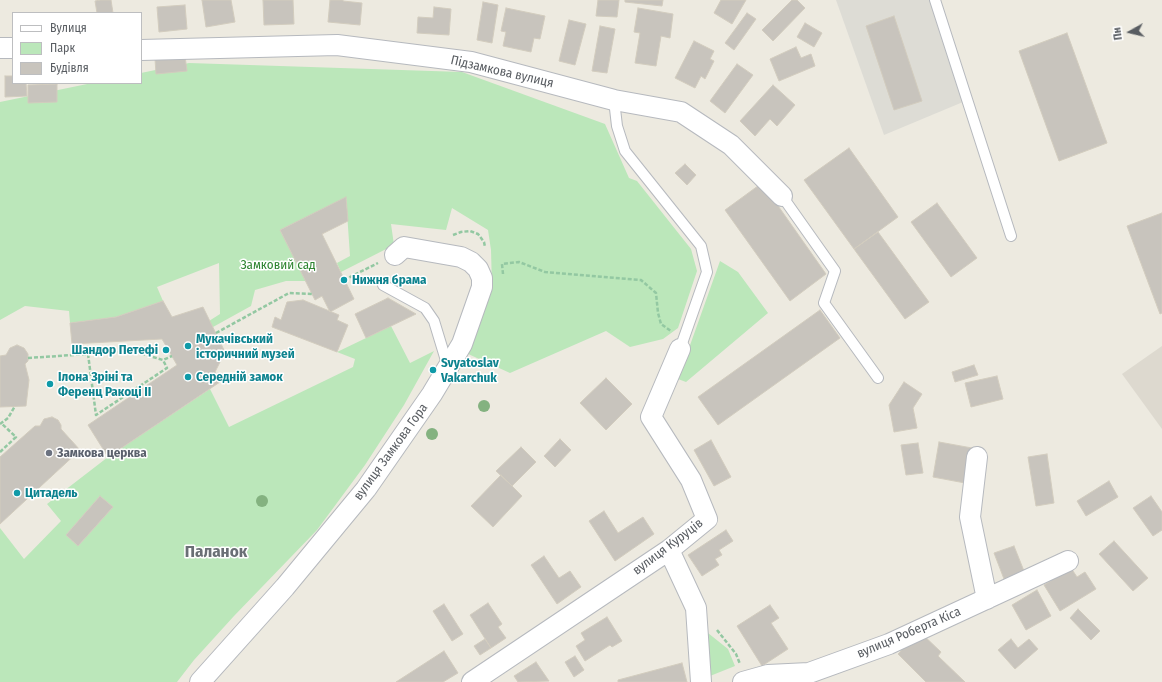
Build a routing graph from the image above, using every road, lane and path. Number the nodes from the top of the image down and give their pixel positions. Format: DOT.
graph roads {
  1 [pos="935,0"];
  2 [pos="0,48"];
  3 [pos="12,48"];
  4 [pos="142,50"];
  5 [pos="614,100"];
  6 [pos="782,196"];
  7 [pos="1011,236"];
  8 [pos="396,254"];
  9 [pos="503,274"];
  10 [pos="344,280"];
  11 [pos="383,285"];
  12 [pos="312,294"];
  13 [pos="216,334"];
  14 [pos="682,345"];
  15 [pos="88,354"];
  16 [pos="172,356"];
  17 [pos="28,358"];
  18 [pos="163,360"];
  19 [pos="448,368"];
  20 [pos="878,378"];
  21 [pos="15,406"];
  22 [pos="1,423"];
  23 [pos="0,452"];
  24 [pos="977,457"];
  25 [pos="669,550"];
  26 [pos="1068,561"];
  27 [pos="987,599"];
  28 [pos="696,608"];
  29 [pos="200,682"];
  30 [pos="472,682"];
  31 [pos="701,682"];
  32 [pos="744,682"];
  1 -- 7 [label="lane"];
  2 -- 3 [label="street"];
  4 -- 5 [label="street, Підзамкова вулиця"];
  5 -- 6 [label="street, Підзамкова вулиця"];
  5 -- 14 [label="lane"];
  6 -- 20 [label="lane"];
  8 -- 10 [label="path"];
  8 -- 19 [label="street, вулиця Замкова Гора"];
  9 -- 14 [label="path"];
  11 -- 19 [label="lane"];
  12 -- 13 [label="path"];
  14 -- 25 [label="street, вулиця Куруців"];
  15 -- 17 [label="path"];
  15 -- 18 [label="path"];
  15 -- 18 [label="path"];
  16 -- 18 [label="path"];
  19 -- 29 [label="street, вулиця Замкова Гора"];
  21 -- 22 [label="path"];
  22 -- 23 [label="path"];
  24 -- 27 [label="street"];
  25 -- 28 [label="street"];
  25 -- 30 [label="street, вулиця Куруців"];
  26 -- 27 [label="street, вулиця Роберта Кіса"];
  27 -- 32 [label="street, вулиця Роберта Кіса"];
  28 -- 31 [label="street"];
  28 -- 32 [label="path"];
}
